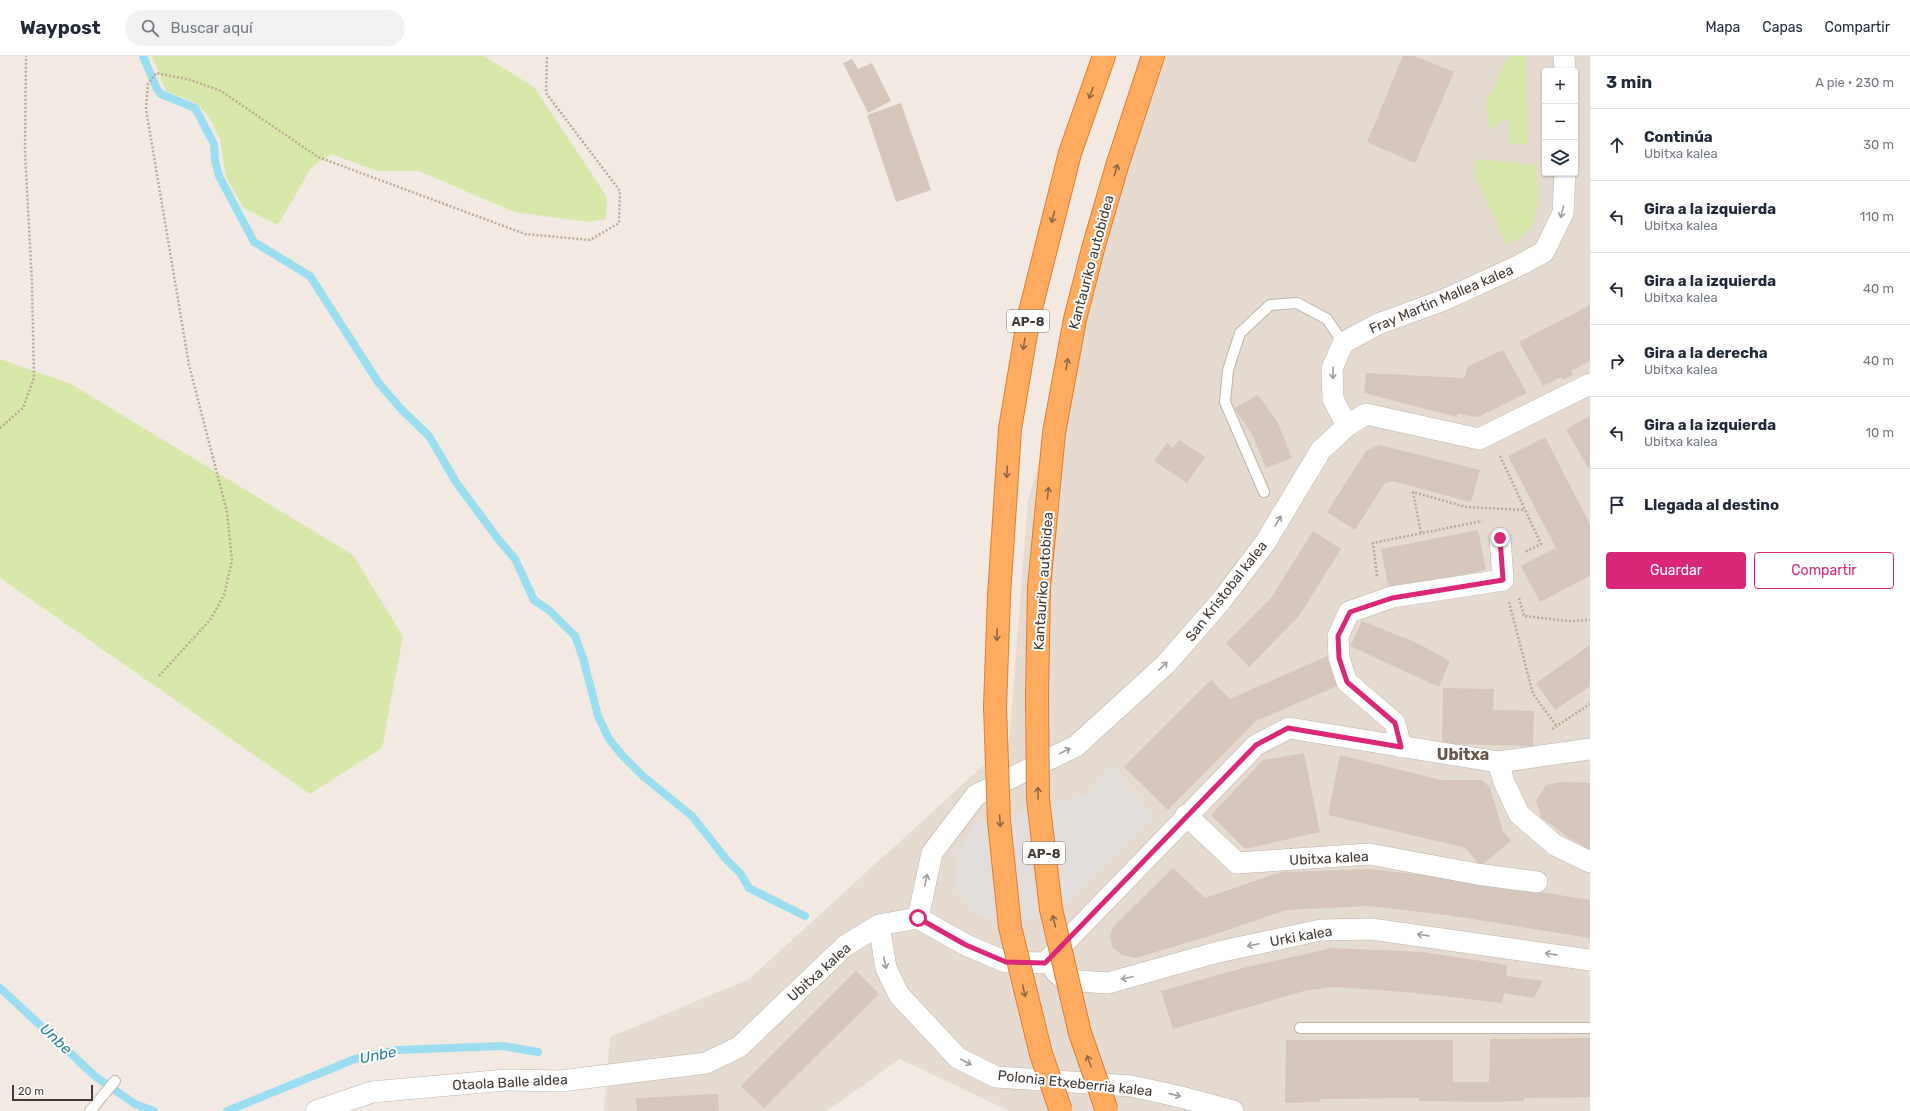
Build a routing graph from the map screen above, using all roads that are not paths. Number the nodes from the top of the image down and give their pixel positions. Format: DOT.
graph roads {
  1 [pos="1104,56"];
  2 [pos="1153,56"];
  3 [pos="1564,56"];
  4 [pos="1565,68"];
  5 [pos="1565,176"];
  6 [pos="1343,343"];
  7 [pos="1590,384"];
  8 [pos="1347,426"];
  9 [pos="1264,492"];
  10 [pos="1500,538"];
  11 [pos="1401,747"];
  12 [pos="1588,747"];
  13 [pos="1498,762"];
  14 [pos="1186,815"];
  15 [pos="1590,862"];
  16 [pos="1537,882"];
  17 [pos="918,918"];
  18 [pos="879,925"];
  19 [pos="1590,960"];
  20 [pos="1045,963"];
  21 [pos="1300,1028"];
  22 [pos="1590,1028"];
  23 [pos="706,1062"];
  24 [pos="115,1081"];
  25 [pos="90,1111"];
  26 [pos="316,1111"];
  27 [pos="1061,1111"];
  28 [pos="1107,1111"];
  29 [pos="1233,1111"];
  1 -- 27 [label="highway, AP-8, one-way, bridge"];
  28 -- 2 [label="highway, Kantauriko autobidea / AP-8, one-way, bridge"];
  3 -- 4 [label="street"];
  5 -- 6 [label="street, Fray Martin Mallea kalea, one-way"];
  6 -- 8 [label="street, one-way"];
  6 -- 9 [label="lane"];
  7 -- 8 [label="street, San Kristobal kalea"];
  17 -- 8 [label="street, San Kristobal kalea, one-way"];
  10 -- 11 [label="street"];
  11 -- 13 [label="street"];
  11 -- 14 [label="street"];
  12 -- 13 [label="street"];
  13 -- 15 [label="street"];
  14 -- 16 [label="street, Ubitxa kalea"];
  14 -- 20 [label="street"];
  17 -- 18 [label="street, Ubitxa kalea"];
  17 -- 20 [label="street"];
  18 -- 23 [label="street, Ubitxa kalea"];
  18 -- 29 [label="street, Polonia Etxeberria kalea, one-way"];
  19 -- 20 [label="street, Urki kalea, one-way"];
  21 -- 22 [label="lane"];
  23 -- 26 [label="street, Otaola Balle aldea"];
  24 -- 25 [label="lane"];
}
